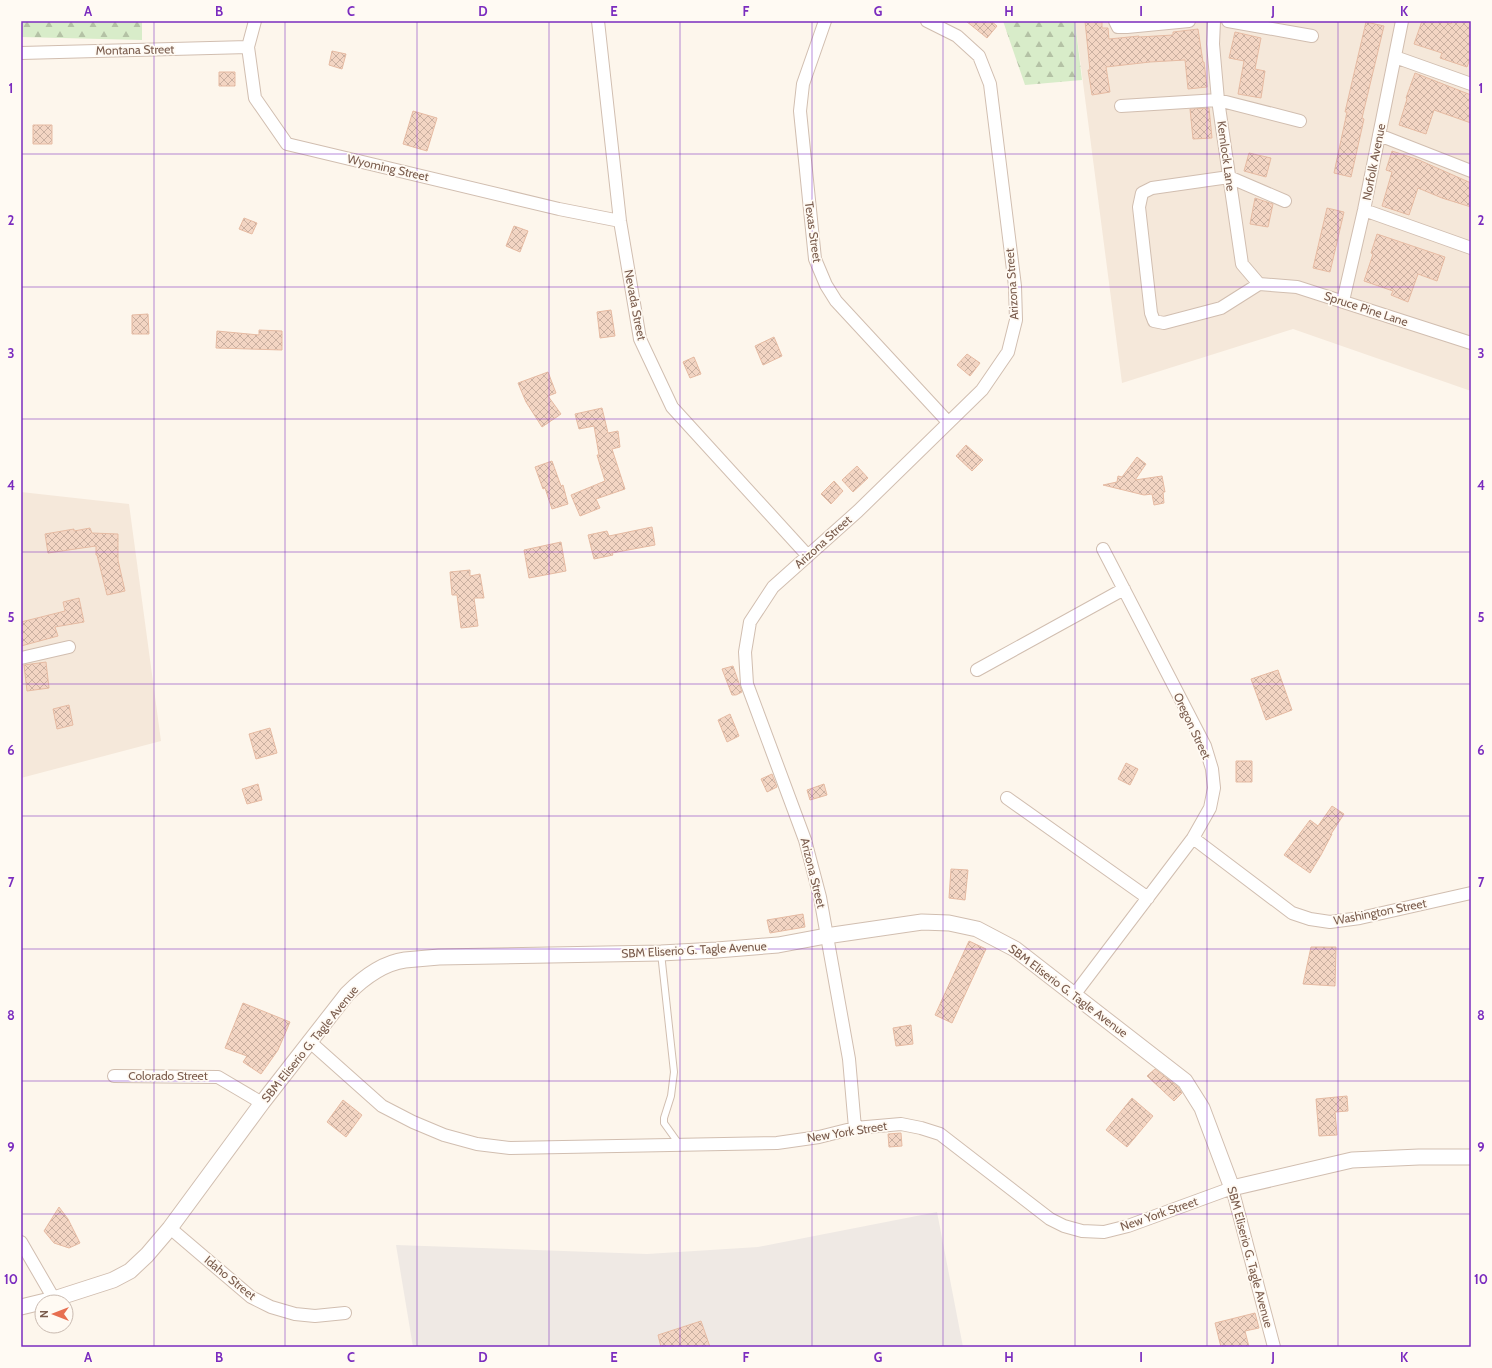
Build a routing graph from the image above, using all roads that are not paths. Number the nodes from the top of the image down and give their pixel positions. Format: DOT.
graph roads {
  1 [pos="254,21"];
  2 [pos="598,21"];
  3 [pos="825,21"];
  4 [pos="927,21"];
  5 [pos="1115,21"];
  6 [pos="1189,21"];
  7 [pos="1214,21"];
  8 [pos="1228,21"];
  9 [pos="1402,21"];
  10 [pos="1312,36"];
  11 [pos="248,47"];
  12 [pos="21,53"];
  13 [pos="1395,56"];
  14 [pos="1471,84"];
  15 [pos="1218,100"];
  16 [pos="1121,106"];
  17 [pos="1300,121"];
  18 [pos="1379,135"];
  19 [pos="1471,170"];
  20 [pos="1229,177"];
  21 [pos="1285,200"];
  22 [pos="1364,210"];
  23 [pos="620,221"];
  24 [pos="1471,248"];
  25 [pos="1259,284"];
  26 [pos="1343,301"];
  27 [pos="1471,343"];
  28 [pos="948,422"];
  29 [pos="1103,549"];
  30 [pos="808,556"];
  31 [pos="1124,589"];
  32 [pos="68,647"];
  33 [pos="21,658"];
  34 [pos="977,670"];
  35 [pos="1007,798"];
  36 [pos="1194,838"];
  37 [pos="1471,893"];
  38 [pos="1148,898"];
  39 [pos="826,936"];
  40 [pos="661,953"];
  41 [pos="1074,995"];
  42 [pos="309,1041"];
  43 [pos="114,1076"];
  44 [pos="262,1103"];
  45 [pos="855,1128"];
  46 [pos="680,1145"];
  47 [pos="1471,1157"];
  48 [pos="1232,1188"];
  49 [pos="170,1228"];
  50 [pos="21,1242"];
  51 [pos="51,1294"];
  52 [pos="70,1294"];
  53 [pos="34,1304"];
  54 [pos="21,1307"];
  55 [pos="345,1313"];
  56 [pos="1274,1347"];
  1 -- 11 [label="street, Wyoming Street"];
  2 -- 23 [label="street, Nevada Street"];
  3 -- 28 [label="street, Texas Street"];
  4 -- 28 [label="street, Arizona Street"];
  5 -- 6 [label="street"];
  7 -- 15 [label="street, Kemlock Lane"];
  8 -- 10 [label="street"];
  9 -- 13 [label="street, Norfolk Avenue"];
  11 -- 12 [label="street, Montana Street"];
  11 -- 23 [label="street, Wyoming Street"];
  13 -- 14 [label="street"];
  13 -- 18 [label="street, Norfolk Avenue"];
  15 -- 16 [label="street"];
  15 -- 17 [label="street"];
  15 -- 20 [label="street, Kemlock Lane"];
  18 -- 19 [label="street"];
  18 -- 22 [label="street, Norfolk Avenue"];
  20 -- 21 [label="street"];
  20 -- 25 [label="street, Kemlock Lane"];
  20 -- 25 [label="street"];
  22 -- 24 [label="street"];
  22 -- 26 [label="street, Norfolk Avenue"];
  23 -- 30 [label="street, Nevada Street"];
  25 -- 26 [label="street, Spruce Pine Lane"];
  26 -- 27 [label="street, Spruce Pine Lane"];
  28 -- 30 [label="street, Arizona Street"];
  29 -- 31 [label="street, Oregon Street"];
  30 -- 39 [label="street, Arizona Street"];
  31 -- 34 [label="street"];
  31 -- 36 [label="street, Oregon Street"];
  32 -- 33 [label="street"];
  35 -- 38 [label="street"];
  36 -- 37 [label="street, Washington Street"];
  36 -- 38 [label="street, Oregon Street"];
  38 -- 41 [label="street, Oregon Street"];
  39 -- 40 [label="street, SBM Eliserio G. Tagle Avenue"];
  39 -- 41 [label="street, SBM Eliserio G. Tagle Avenue"];
  39 -- 45 [label="street, Arizona Street"];
  40 -- 42 [label="street, SBM Eliserio G. Tagle Avenue"];
  40 -- 46 [label="lane"];
  41 -- 48 [label="street, SBM Eliserio G. Tagle Avenue"];
  42 -- 44 [label="street, SBM Eliserio G. Tagle Avenue"];
  42 -- 46 [label="street, New York Street"];
  43 -- 44 [label="street, Colorado Street"];
  44 -- 49 [label="street, SBM Eliserio G. Tagle Avenue"];
  45 -- 46 [label="street, New York Street"];
  45 -- 48 [label="street, New York Street"];
  47 -- 48 [label="street, New York Street"];
  48 -- 56 [label="street, SBM Eliserio G. Tagle Avenue"];
  49 -- 52 [label="street, SBM Eliserio G. Tagle Avenue"];
  49 -- 55 [label="street, Idaho Street"];
  50 -- 51 [label="street"];
  53 -- 54 [label="street, SBM Eliserio G. Tagle Avenue"];
}
